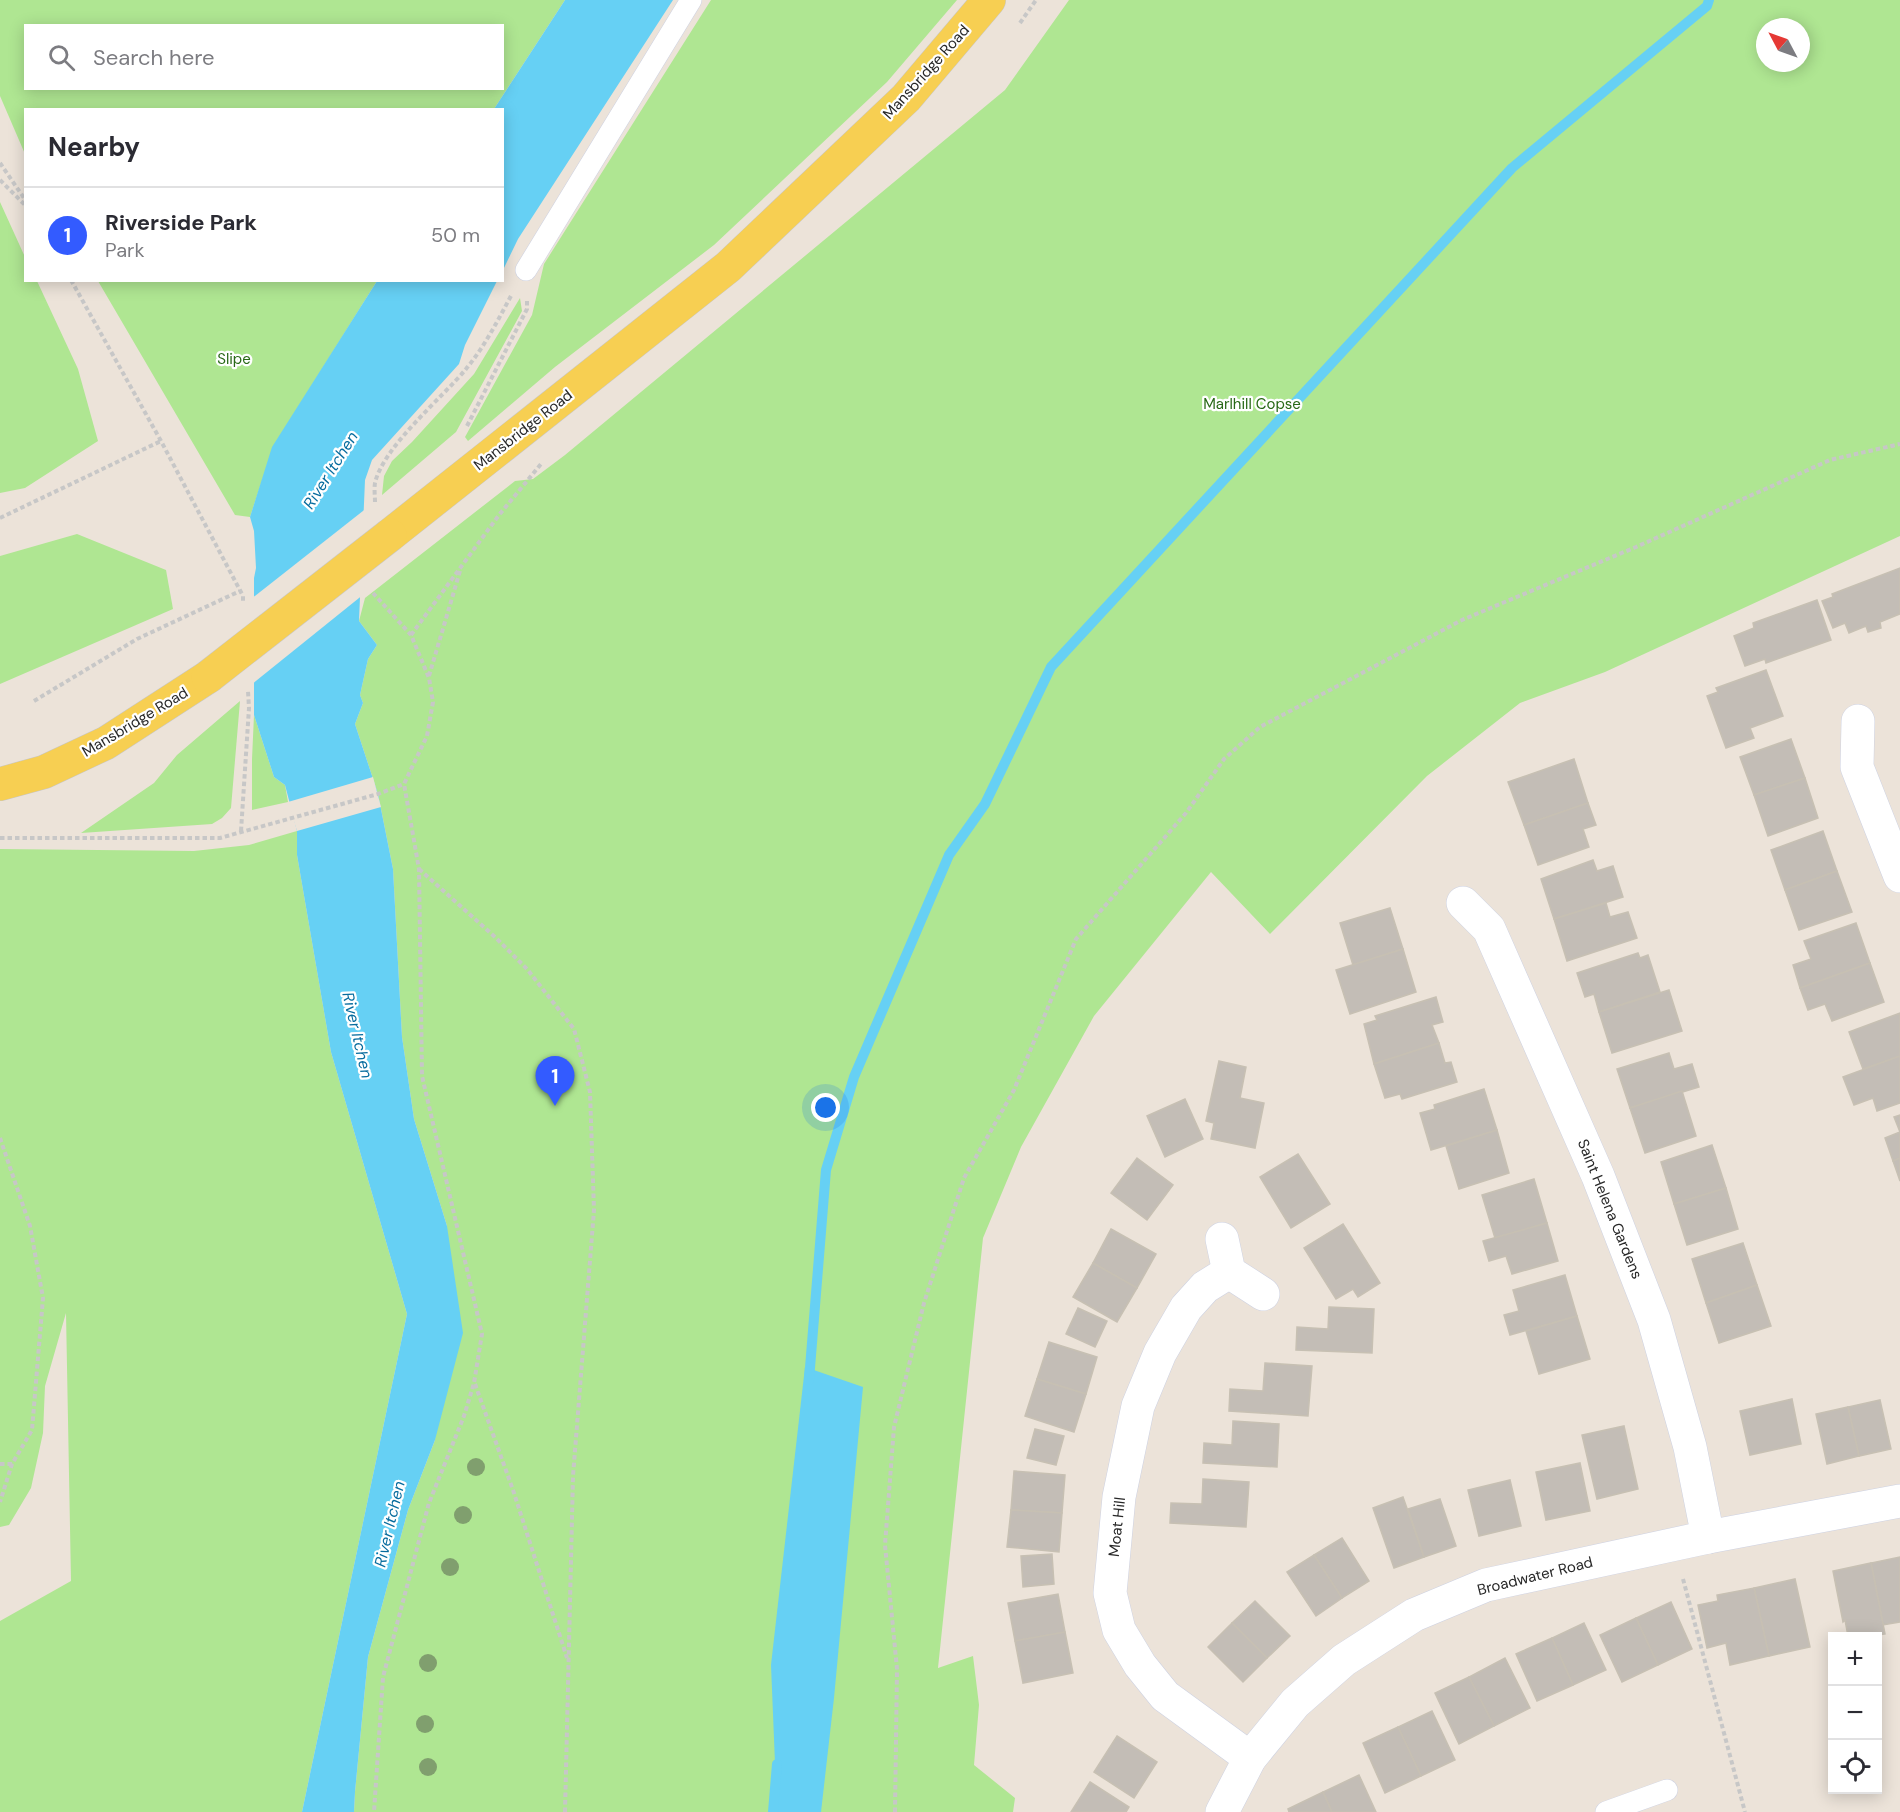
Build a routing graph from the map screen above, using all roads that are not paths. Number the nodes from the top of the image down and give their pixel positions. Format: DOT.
graph roads {
  1 [pos="691,0"];
  2 [pos="989,0"];
  3 [pos="526,270"];
  4 [pos="1858,721"];
  5 [pos="0,784"];
  6 [pos="1900,876"];
  7 [pos="1463,903"];
  8 [pos="1221,1239"];
  9 [pos="1229,1272"];
  10 [pos="1263,1294"];
  11 [pos="1900,1501"];
  12 [pos="1708,1537"];
  13 [pos="1250,1758"];
  14 [pos="1667,1790"];
  15 [pos="1222,1812"];
  16 [pos="1606,1812"];
  1 -- 3 [label="lane"];
  2 -- 5 [label="main road, Mansbridge Road, bridge"];
  4 -- 6 [label="street"];
  7 -- 12 [label="street, Saint Helena Gardens"];
  8 -- 9 [label="street"];
  9 -- 10 [label="street"];
  9 -- 13 [label="street, Moat Hill"];
  11 -- 12 [label="street, Broadwater Road"];
  12 -- 13 [label="street, Broadwater Road"];
  13 -- 15 [label="street, Broadwater Road"];
  14 -- 16 [label="lane"];
}
